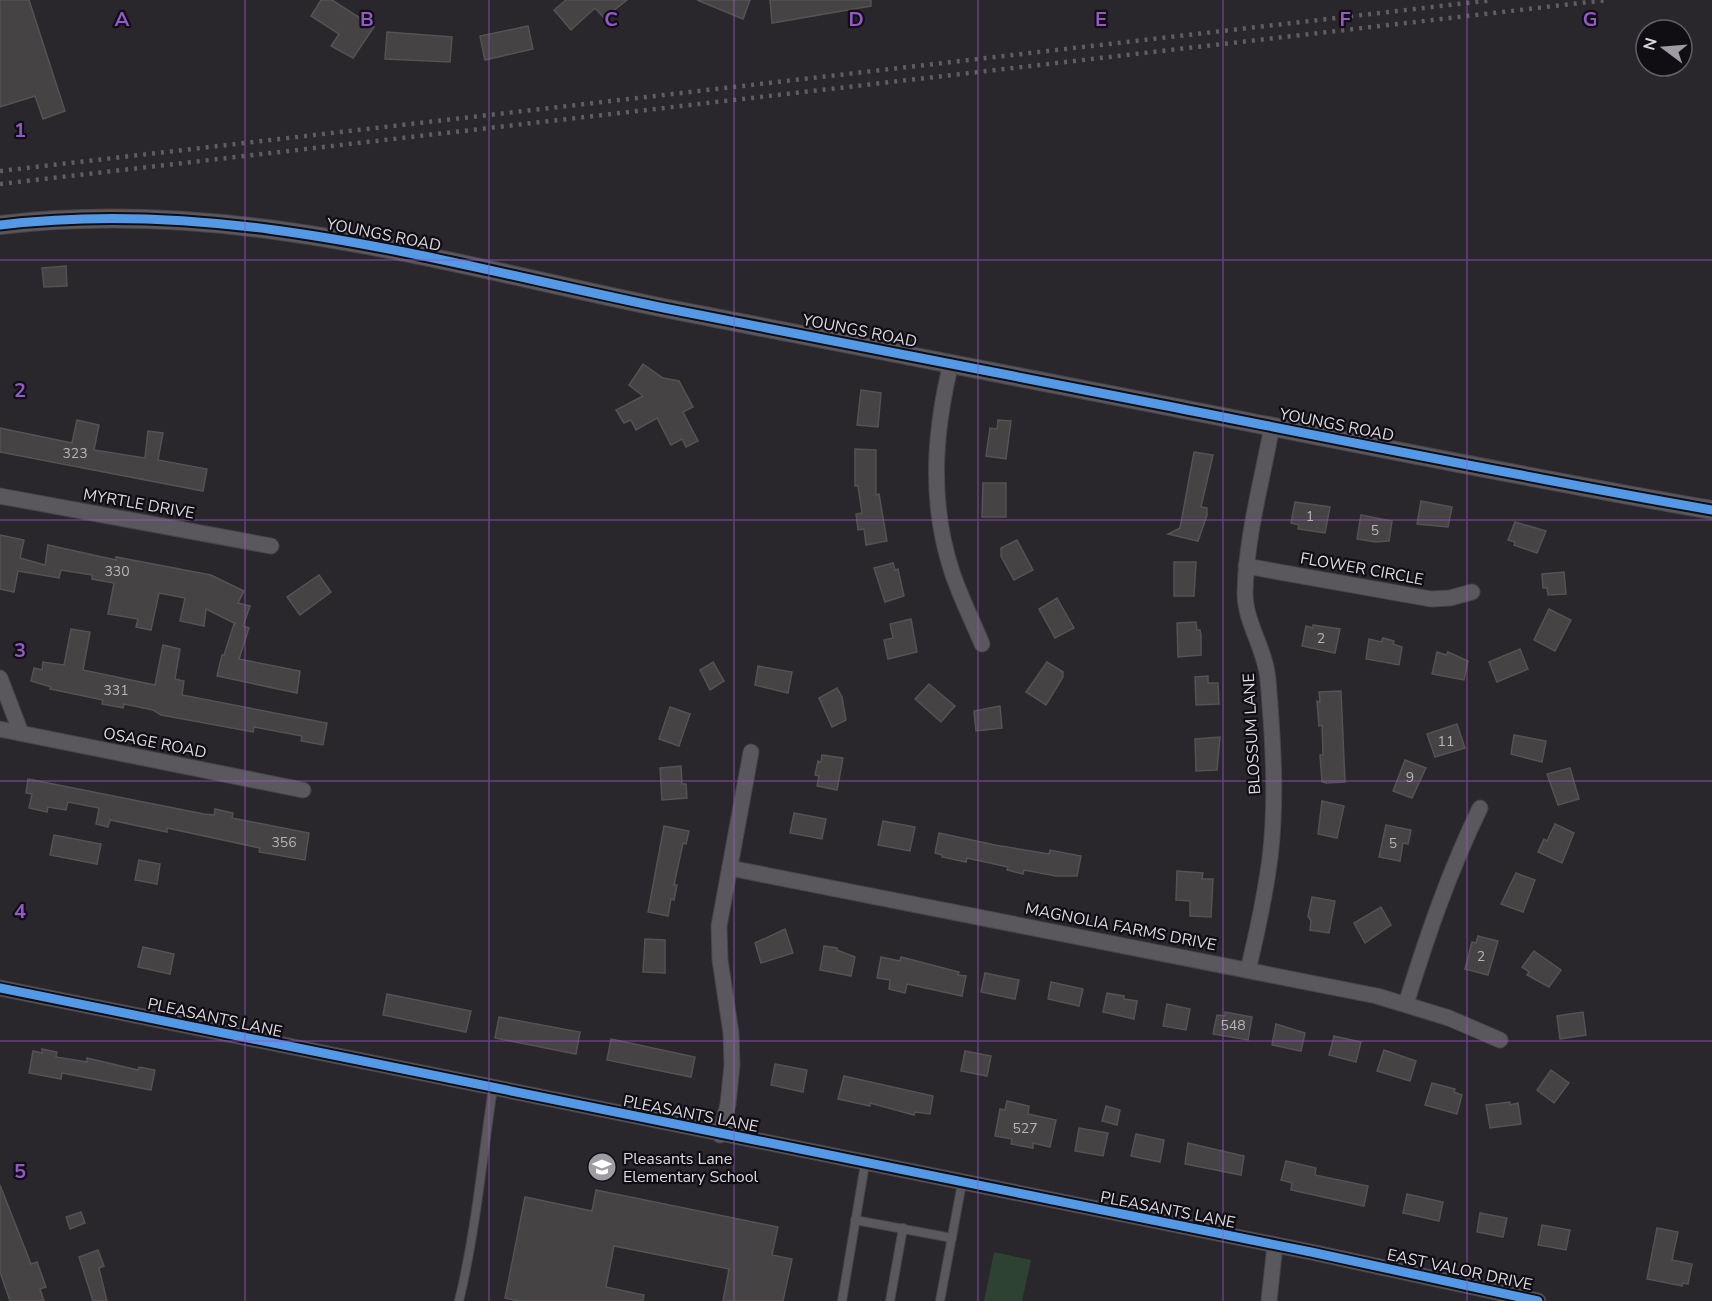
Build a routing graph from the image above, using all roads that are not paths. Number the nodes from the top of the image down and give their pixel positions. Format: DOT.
graph roads {
  1 [pos="0,225"];
  2 [pos="951,363"];
  3 [pos="1272,426"];
  4 [pos="0,495"];
  5 [pos="1712,510"];
  6 [pos="271,546"];
  7 [pos="1246,566"];
  8 [pos="1472,592"];
  9 [pos="982,644"];
  10 [pos="0,678"];
  11 [pos="0,729"];
  12 [pos="21,733"];
  13 [pos="751,752"];
  14 [pos="303,790"];
  15 [pos="1480,808"];
  16 [pos="730,868"];
  17 [pos="1248,970"];
  18 [pos="0,988"];
  19 [pos="1406,1004"];
  20 [pos="1500,1040"];
  21 [pos="493,1088"];
  22 [pos="720,1135"];
  23 [pos="865,1164"];
  24 [pos="962,1183"];
  25 [pos="855,1220"];
  26 [pos="903,1228"];
  27 [pos="952,1238"];
  28 [pos="1275,1245"];
  29 [pos="1377,1266"];
  30 [pos="460,1301"];
  31 [pos="842,1301"];
  32 [pos="890,1301"];
  33 [pos="940,1301"];
  34 [pos="1269,1301"];
  35 [pos="1538,1301"];
  1 -- 2 [label="street, YOUNGS ROAD"];
  2 -- 3 [label="street, YOUNGS ROAD"];
  2 -- 9 [label="street"];
  3 -- 5 [label="street, YOUNGS ROAD"];
  3 -- 7 [label="street, BLOSSUM LANE"];
  4 -- 6 [label="street, MYRTLE DRIVE"];
  7 -- 8 [label="street, FLOWER CIRCLE"];
  7 -- 17 [label="street, BLOSSUM LANE"];
  10 -- 12 [label="street"];
  11 -- 12 [label="street, OSAGE ROAD"];
  12 -- 14 [label="street, OSAGE ROAD"];
  13 -- 16 [label="street"];
  15 -- 19 [label="street"];
  16 -- 17 [label="street, MAGNOLIA FARMS DRIVE"];
  16 -- 22 [label="street"];
  17 -- 19 [label="street, MAGNOLIA FARMS DRIVE"];
  18 -- 21 [label="street, PLEASANTS LANE"];
  19 -- 20 [label="street, MAGNOLIA FARMS DRIVE"];
  21 -- 22 [label="street, PLEASANTS LANE"];
  21 -- 30 [label="lane"];
  22 -- 23 [label="street, PLEASANTS LANE"];
  23 -- 24 [label="street, PLEASANTS LANE"];
  23 -- 25 [label="lane"];
  24 -- 27 [label="lane"];
  24 -- 28 [label="street, PLEASANTS LANE"];
  25 -- 26 [label="lane"];
  25 -- 31 [label="lane"];
  26 -- 27 [label="lane"];
  26 -- 32 [label="lane"];
  27 -- 33 [label="lane"];
  28 -- 29 [label="street, PLEASANTS LANE"];
  28 -- 34 [label="street"];
  29 -- 35 [label="street, EAST VALOR DRIVE"];
}
